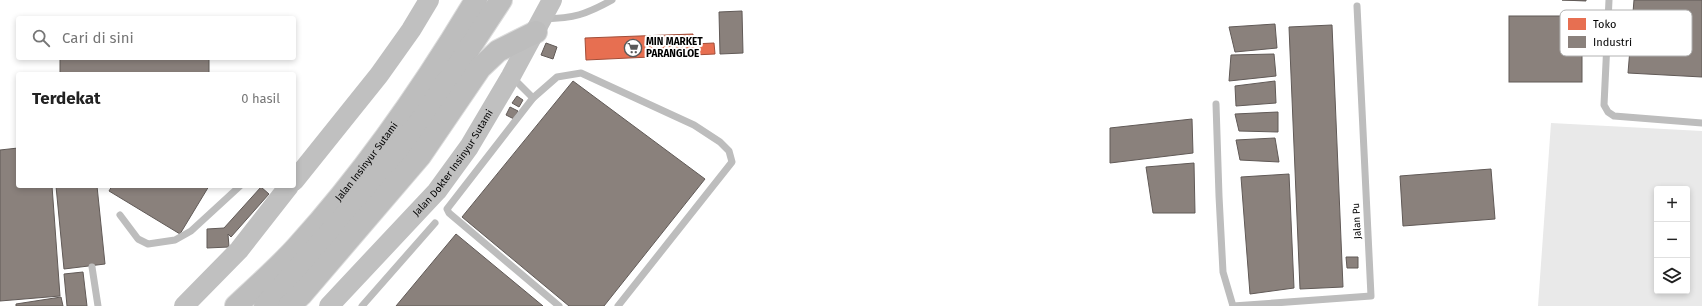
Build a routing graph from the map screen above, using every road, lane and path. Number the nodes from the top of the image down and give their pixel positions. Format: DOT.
graph roads {
  1 [pos="429,0"];
  2 [pos="476,0"];
  3 [pos="501,0"];
  4 [pos="552,0"];
  5 [pos="612,0"];
  6 [pos="1609,0"];
  7 [pos="1357,6"];
  8 [pos="1609,10"];
  9 [pos="539,26"];
  10 [pos="1606,56"];
  11 [pos="511,76"];
  12 [pos="533,98"];
  13 [pos="1216,104"];
  14 [pos="1702,124"];
  15 [pos="296,178"];
  16 [pos="238,188"];
  17 [pos="288,188"];
  18 [pos="120,215"];
  19 [pos="435,223"];
  20 [pos="92,267"];
  21 [pos="98,306"];
  22 [pos="184,306"];
  23 [pos="236,306"];
  24 [pos="265,306"];
  25 [pos="289,306"];
  26 [pos="329,306"];
  27 [pos="362,306"];
  28 [pos="559,306"];
  29 [pos="618,306"];
  30 [pos="1233,306"];
  1 -- 15 [label="street"];
  2 -- 23 [label="highway, Jalan Insinyur Sutami"];
  3 -- 24 [label="highway, Jalan Insinyur Sutami"];
  4 -- 9 [label="street, Jalan Dokter Insinyur Sutami"];
  5 -- 9 [label="lane"];
  6 -- 8 [label="lane"];
  7 -- 30 [label="lane, Jalan Pu"];
  9 -- 11 [label="street, Jalan Dokter Insinyur Sutami"];
  9 -- 25 [label="highway"];
  10 -- 14 [label="lane"];
  11 -- 12 [label="lane"];
  11 -- 26 [label="street, Jalan Dokter Insinyur Sutami"];
  12 -- 28 [label="lane"];
  12 -- 29 [label="lane"];
  13 -- 30 [label="lane"];
  16 -- 18 [label="lane"];
  17 -- 22 [label="street"];
  19 -- 27 [label="lane"];
  20 -- 21 [label="lane"];
}
